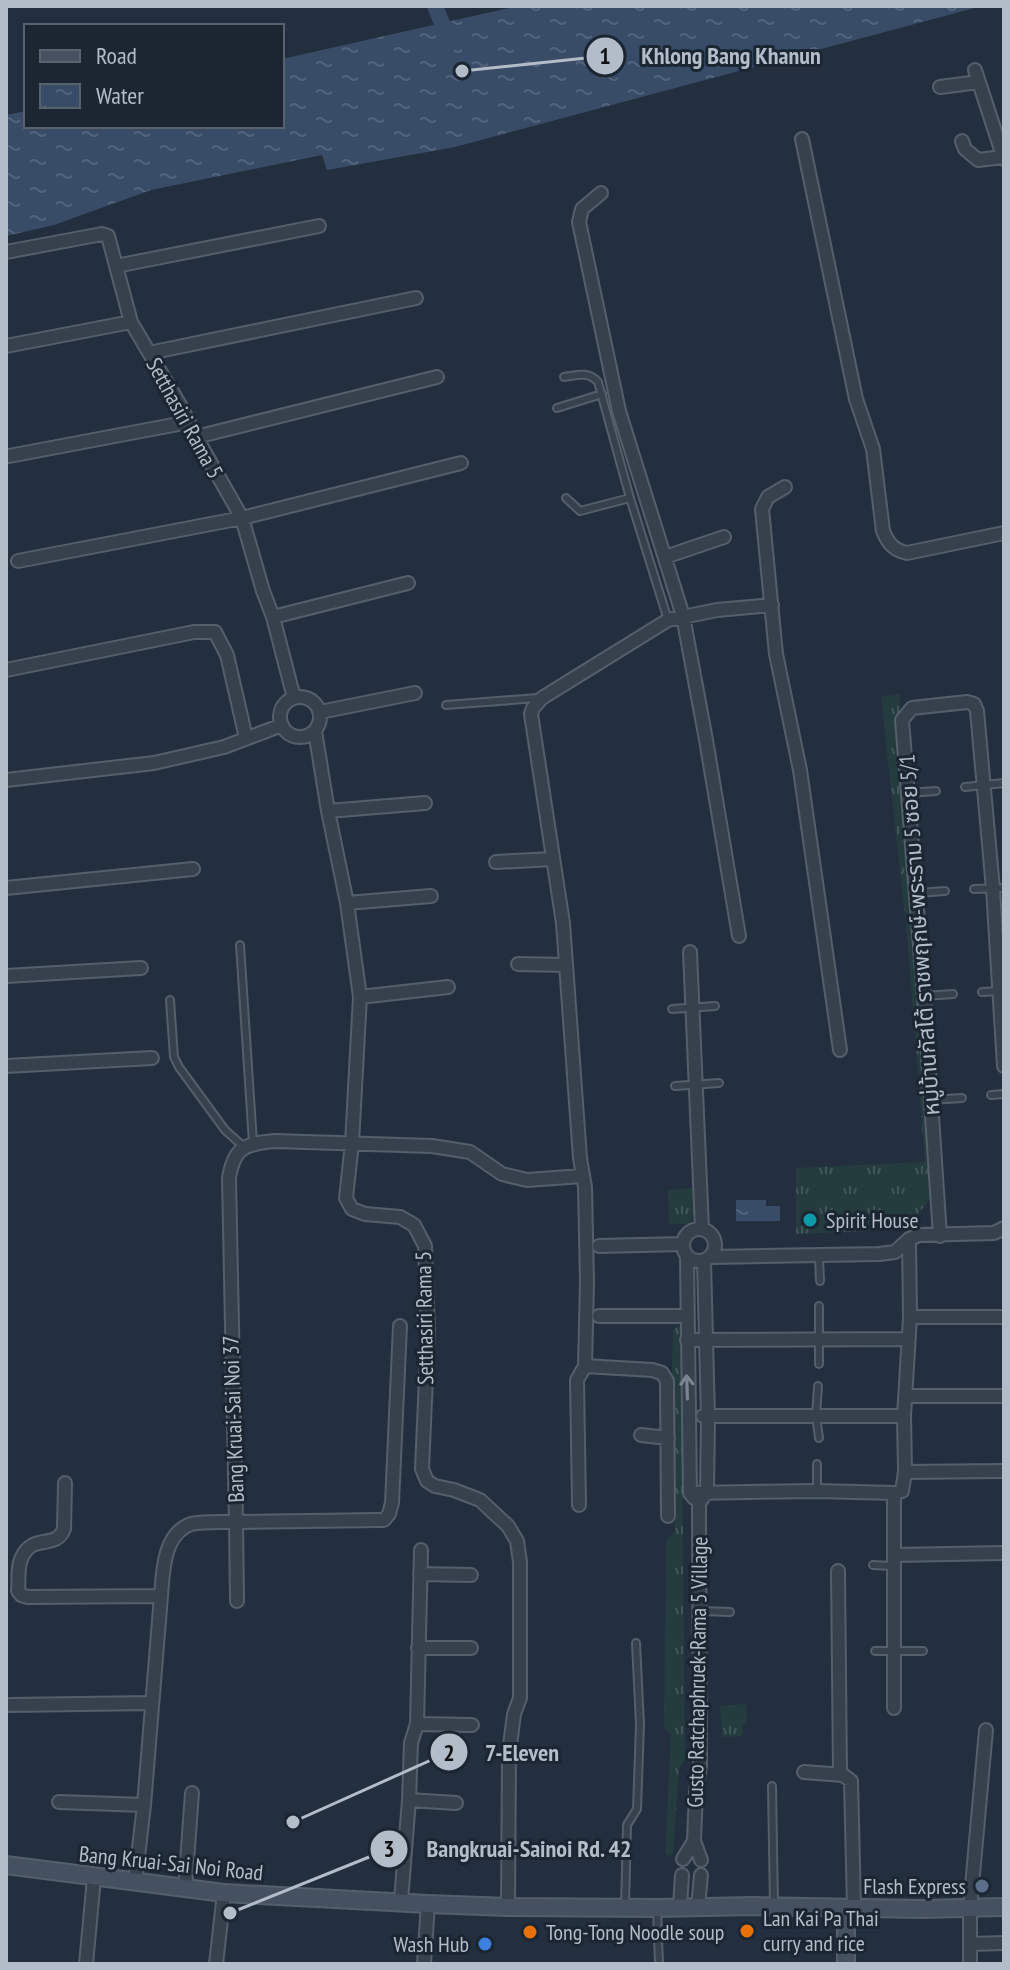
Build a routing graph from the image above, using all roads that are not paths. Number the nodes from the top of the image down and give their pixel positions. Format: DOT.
graph roads {
  1 [pos="940,87"];
  2 [pos="802,139"];
  3 [pos="962,141"];
  4 [pos="1004,158"];
  5 [pos="601,193"];
  6 [pos="319,226"];
  7 [pos="6,252"];
  8 [pos="116,266"];
  9 [pos="416,298"];
  10 [pos="131,322"];
  11 [pos="6,346"];
  12 [pos="149,353"];
  13 [pos="437,377"];
  14 [pos="564,377"];
  15 [pos="602,394"];
  16 [pos="557,408"];
  17 [pos="189,422"];
  18 [pos="196,437"];
  19 [pos="9,456"];
  20 [pos="461,463"];
  21 [pos="785,487"];
  22 [pos="566,498"];
  23 [pos="630,498"];
  24 [pos="242,518"];
  25 [pos="1004,533"];
  26 [pos="724,537"];
  27 [pos="665,557"];
  28 [pos="18,561"];
  29 [pos="408,583"];
  30 [pos="772,605"];
  31 [pos="683,616"];
  32 [pos="273,617"];
  33 [pos="668,620"];
  34 [pos="6,670"];
  35 [pos="415,693"];
  36 [pos="294,698"];
  37 [pos="542,698"];
  38 [pos="446,705"];
  39 [pos="320,712"];
  40 [pos="282,725"];
  41 [pos="315,731"];
  42 [pos="246,738"];
  43 [pos="6,780"];
  44 [pos="1004,783"];
  45 [pos="984,785"];
  46 [pos="965,787"];
  47 [pos="936,791"];
  48 [pos="908,793"];
  49 [pos="425,803"];
  50 [pos="328,811"];
  51 [pos="553,859"];
  52 [pos="496,862"];
  53 [pos="193,869"];
  54 [pos="6,888"];
  55 [pos="998,888"];
  56 [pos="974,889"];
  57 [pos="945,891"];
  58 [pos="917,893"];
  59 [pos="431,896"];
  60 [pos="347,903"];
  61 [pos="739,936"];
  62 [pos="240,945"];
  63 [pos="690,952"];
  64 [pos="518,964"];
  65 [pos="565,965"];
  66 [pos="141,968"];
  67 [pos="6,976"];
  68 [pos="448,987"];
  69 [pos="1002,991"];
  70 [pos="982,992"];
  71 [pos="953,994"];
  72 [pos="924,996"];
  73 [pos="360,997"];
  74 [pos="170,1000"];
  75 [pos="715,1006"];
  76 [pos="692,1008"];
  77 [pos="672,1009"];
  78 [pos="840,1050"];
  79 [pos="152,1058"];
  80 [pos="6,1066"];
  81 [pos="1004,1066"];
  82 [pos="719,1083"];
  83 [pos="696,1085"];
  84 [pos="675,1086"];
  85 [pos="1004,1094"];
  86 [pos="991,1095"];
  87 [pos="962,1098"];
  88 [pos="931,1100"];
  89 [pos="352,1143"];
  90 [pos="249,1145"];
  91 [pos="582,1176"];
  92 [pos="1004,1228"];
  93 [pos="702,1229"];
  94 [pos="940,1236"];
  95 [pos="909,1239"];
  96 [pos="599,1246"];
  97 [pos="685,1250"];
  98 [pos="819,1255"];
  99 [pos="707,1259"];
  100 [pos="820,1281"];
  101 [pos="819,1306"];
  102 [pos="599,1316"];
  103 [pos="687,1316"];
  104 [pos="910,1317"];
  105 [pos="1004,1317"];
  106 [pos="400,1326"];
  107 [pos="907,1339"];
  108 [pos="687,1340"];
  109 [pos="706,1340"];
  110 [pos="818,1340"];
  111 [pos="819,1364"];
  112 [pos="585,1366"];
  113 [pos="818,1386"];
  114 [pos="905,1396"];
  115 [pos="1004,1396"];
  116 [pos="688,1416"];
  117 [pos="816,1416"];
  118 [pos="904,1416"];
  119 [pos="708,1417"];
  120 [pos="641,1435"];
  121 [pos="668,1438"];
  122 [pos="819,1438"];
  123 [pos="817,1464"];
  124 [pos="1004,1471"];
  125 [pos="905,1472"];
  126 [pos="65,1483"];
  127 [pos="817,1491"];
  128 [pos="894,1493"];
  129 [pos="698,1496"];
  130 [pos="579,1505"];
  131 [pos="668,1516"];
  132 [pos="236,1522"];
  133 [pos="421,1550"];
  134 [pos="1004,1553"];
  135 [pos="894,1560"];
  136 [pos="873,1565"];
  137 [pos="838,1571"];
  138 [pos="420,1574"];
  139 [pos="471,1575"];
  140 [pos="161,1596"];
  141 [pos="237,1601"];
  142 [pos="700,1611"];
  143 [pos="730,1612"];
  144 [pos="636,1643"];
  145 [pos="418,1648"];
  146 [pos="471,1648"];
  147 [pos="875,1651"];
  148 [pos="895,1651"];
  149 [pos="923,1651"];
  150 [pos="152,1703"];
  151 [pos="10,1705"];
  152 [pos="894,1708"];
  153 [pos="417,1724"];
  154 [pos="472,1725"];
  155 [pos="986,1730"];
  156 [pos="804,1772"];
  157 [pos="840,1774"];
  158 [pos="772,1786"];
  159 [pos="192,1793"];
  160 [pos="409,1800"];
  161 [pos="59,1802"];
  162 [pos="456,1803"];
  163 [pos="144,1805"];
  164 [pos="694,1841"];
  165 [pos="683,1859"];
  166 [pos="701,1860"];
  167 [pos="6,1865"];
  168 [pos="682,1875"];
  169 [pos="701,1875"];
  170 [pos="94,1878"];
  171 [pos="135,1883"];
  172 [pos="185,1889"];
  173 [pos="224,1893"];
  174 [pos="401,1901"];
  175 [pos="428,1904"];
  176 [pos="508,1907"];
  177 [pos="680,1907"];
  178 [pos="698,1907"];
  179 [pos="774,1907"];
  180 [pos="850,1907"];
  181 [pos="1004,1907"];
  182 [pos="625,1908"];
  183 [pos="657,1908"];
  184 [pos="970,1908"];
  185 [pos="1004,1943"];
  186 [pos="970,1944"];
  187 [pos="86,1964"];
  188 [pos="216,1964"];
  189 [pos="424,1964"];
  190 [pos="659,1964"];
  191 [pos="846,1964"];
  192 [pos="970,1964"];
  1 -- 4 [label="street"];
  2 -- 25 [label="street"];
  3 -- 4 [label="street"];
  5 -- 27 [label="street"];
  6 -- 8 [label="street"];
  7 -- 8 [label="street, Setthasiri Rama 5"];
  8 -- 10 [label="street, Setthasiri Rama 5"];
  9 -- 12 [label="street"];
  10 -- 11 [label="street"];
  10 -- 12 [label="street, Setthasiri Rama 5"];
  12 -- 17 [label="street, Setthasiri Rama 5"];
  13 -- 18 [label="street"];
  14 -- 15 [label="lane"];
  15 -- 16 [label="lane"];
  15 -- 23 [label="lane"];
  17 -- 18 [label="street, Setthasiri Rama 5"];
  17 -- 19 [label="street"];
  18 -- 24 [label="street, Setthasiri Rama 5"];
  20 -- 24 [label="street"];
  21 -- 30 [label="street"];
  22 -- 23 [label="lane"];
  23 -- 33 [label="lane"];
  24 -- 28 [label="street"];
  24 -- 32 [label="street, Setthasiri Rama 5"];
  26 -- 27 [label="street"];
  27 -- 31 [label="street"];
  29 -- 32 [label="street"];
  30 -- 31 [label="street"];
  30 -- 78 [label="street"];
  31 -- 33 [label="street"];
  31 -- 61 [label="street"];
  32 -- 36 [label="street, Setthasiri Rama 5"];
  33 -- 37 [label="street"];
  34 -- 42 [label="street"];
  35 -- 39 [label="street"];
  36 -- 39 [label="street"];
  36 -- 40 [label="street"];
  37 -- 38 [label="lane"];
  37 -- 51 [label="street"];
  39 -- 41 [label="street, Setthasiri Rama 5"];
  40 -- 41 [label="street"];
  40 -- 42 [label="street"];
  41 -- 50 [label="street, Setthasiri Rama 5"];
  42 -- 43 [label="street"];
  44 -- 45 [label="lane"];
  45 -- 46 [label="lane"];
  45 -- 48 [label="street, หมู่บ้านกัสโต้ ราชพฤกษ์-พระราม 5 ซอย 5/1"];
  45 -- 55 [label="street"];
  47 -- 48 [label="lane"];
  48 -- 58 [label="street, หมู่บ้านกัสโต้ ราชพฤกษ์-พระราม 5 ซอย 5/1"];
  49 -- 50 [label="street"];
  50 -- 60 [label="street, Setthasiri Rama 5"];
  51 -- 52 [label="street"];
  51 -- 65 [label="street"];
  53 -- 54 [label="street"];
  55 -- 56 [label="lane"];
  55 -- 69 [label="street"];
  57 -- 58 [label="lane"];
  58 -- 72 [label="street, หมู่บ้านกัสโต้ ราชพฤกษ์-พระราม 5 ซอย 5/1"];
  59 -- 60 [label="street"];
  60 -- 73 [label="street, Setthasiri Rama 5"];
  62 -- 90 [label="lane"];
  63 -- 76 [label="street"];
  64 -- 65 [label="street"];
  65 -- 91 [label="street"];
  66 -- 67 [label="street"];
  68 -- 73 [label="street"];
  69 -- 70 [label="lane"];
  69 -- 81 [label="street"];
  71 -- 72 [label="lane"];
  72 -- 88 [label="street, หมู่บ้านกัสโต้ ราชพฤกษ์-พระราม 5 ซอย 5/1"];
  73 -- 89 [label="street, Setthasiri Rama 5"];
  74 -- 90 [label="lane"];
  75 -- 76 [label="lane"];
  76 -- 77 [label="lane"];
  76 -- 83 [label="street"];
  79 -- 80 [label="street"];
  82 -- 83 [label="lane"];
  83 -- 84 [label="lane"];
  83 -- 93 [label="street"];
  85 -- 86 [label="lane"];
  87 -- 88 [label="lane"];
  88 -- 94 [label="street, หมู่บ้านกัสโต้ ราชพฤกษ์-พระราม 5 ซอย 5/1"];
  89 -- 90 [label="street"];
  89 -- 91 [label="street"];
  89 -- 176 [label="street, Setthasiri Rama 5"];
  90 -- 132 [label="street, Bang Kruai-Sai Noi 37"];
  91 -- 112 [label="street"];
  92 -- 94 [label="street"];
  93 -- 97 [label="street"];
  93 -- 99 [label="street, Gusto Ratchaphruek-Rama 5 Village"];
  94 -- 95 [label="street"];
  95 -- 98 [label="street"];
  95 -- 104 [label="street"];
  96 -- 97 [label="street"];
  97 -- 99 [label="street"];
  97 -- 103 [label="street, Gusto Ratchaphruek-Rama 5 Village"];
  98 -- 99 [label="street"];
  98 -- 100 [label="lane"];
  99 -- 109 [label="street, Gusto Ratchaphruek-Rama 5 Village"];
  101 -- 110 [label="lane"];
  102 -- 103 [label="street"];
  103 -- 108 [label="street, Gusto Ratchaphruek-Rama 5 Village"];
  104 -- 105 [label="street"];
  104 -- 107 [label="street"];
  106 -- 132 [label="street"];
  107 -- 110 [label="street"];
  107 -- 114 [label="street"];
  108 -- 109 [label="street"];
  116 -- 108 [label="street, Gusto Ratchaphruek-Rama 5 Village, one-way"];
  109 -- 110 [label="street"];
  109 -- 119 [label="street, Gusto Ratchaphruek-Rama 5 Village"];
  110 -- 111 [label="lane"];
  112 -- 121 [label="street"];
  112 -- 130 [label="street"];
  113 -- 117 [label="lane"];
  114 -- 115 [label="street"];
  114 -- 118 [label="street"];
  116 -- 119 [label="street"];
  116 -- 129 [label="street, Gusto Ratchaphruek-Rama 5 Village"];
  117 -- 118 [label="street"];
  117 -- 119 [label="street"];
  117 -- 122 [label="lane"];
  118 -- 125 [label="street"];
  119 -- 129 [label="street, Gusto Ratchaphruek-Rama 5 Village"];
  120 -- 121 [label="street"];
  121 -- 131 [label="street"];
  123 -- 127 [label="lane"];
  124 -- 125 [label="street"];
  125 -- 128 [label="street"];
  126 -- 140 [label="street"];
  127 -- 128 [label="street"];
  127 -- 129 [label="street"];
  128 -- 135 [label="street"];
  129 -- 142 [label="street, Gusto Ratchaphruek-Rama 5 Village"];
  132 -- 140 [label="street, Bang Kruai-Sai Noi 37"];
  132 -- 141 [label="street"];
  133 -- 138 [label="street"];
  134 -- 135 [label="street"];
  135 -- 136 [label="lane"];
  135 -- 148 [label="street"];
  137 -- 157 [label="street"];
  138 -- 139 [label="street"];
  138 -- 145 [label="street"];
  140 -- 150 [label="street, Bang Kruai-Sai Noi 37"];
  142 -- 143 [label="lane"];
  142 -- 164 [label="street, Gusto Ratchaphruek-Rama 5 Village"];
  144 -- 182 [label="lane"];
  145 -- 146 [label="street"];
  145 -- 153 [label="street"];
  147 -- 148 [label="lane"];
  148 -- 149 [label="lane"];
  148 -- 152 [label="street"];
  150 -- 151 [label="street"];
  150 -- 163 [label="street, Bang Kruai-Sai Noi 37"];
  153 -- 154 [label="street"];
  153 -- 160 [label="street"];
  155 -- 184 [label="street"];
  156 -- 157 [label="street"];
  157 -- 180 [label="street"];
  158 -- 179 [label="lane"];
  159 -- 172 [label="street"];
  160 -- 162 [label="street"];
  160 -- 174 [label="street"];
  161 -- 163 [label="street"];
  163 -- 171 [label="street, Bang Kruai-Sai Noi 37"];
  164 -- 165 [label="street, Gusto Ratchaphruek-Rama 5 Village"];
  164 -- 166 [label="street, Gusto Ratchaphruek-Rama 5 Village"];
  167 -- 170 [label="main road, Bang Kruai-Sai Noi Road"];
  168 -- 177 [label="street"];
  169 -- 178 [label="street"];
  170 -- 171 [label="main road, Bang Kruai-Sai Noi Road"];
  170 -- 187 [label="street"];
  171 -- 172 [label="main road, Bang Kruai-Sai Noi Road"];
  172 -- 173 [label="main road, Bang Kruai-Sai Noi Road"];
  173 -- 174 [label="main road, Bang Kruai-Sai Noi Road"];
  173 -- 188 [label="street"];
  174 -- 175 [label="main road, Bang Kruai-Sai Noi Road"];
  175 -- 176 [label="main road, Bang Kruai-Sai Noi Road"];
  175 -- 189 [label="street"];
  176 -- 182 [label="main road, Bang Kruai-Sai Noi Road"];
  177 -- 178 [label="main road, Bang Kruai-Sai Noi Road"];
  177 -- 183 [label="main road, Bang Kruai-Sai Noi Road"];
  178 -- 179 [label="main road, Bang Kruai-Sai Noi Road"];
  179 -- 180 [label="main road, Bang Kruai-Sai Noi Road"];
  180 -- 184 [label="main road, Bang Kruai-Sai Noi Road"];
  180 -- 191 [label="main road"];
  181 -- 184 [label="main road, Bang Kruai-Sai Noi Road"];
  182 -- 183 [label="main road, Bang Kruai-Sai Noi Road"];
  183 -- 190 [label="lane"];
  184 -- 186 [label="street"];
  185 -- 186 [label="street"];
  186 -- 192 [label="street"];
}
